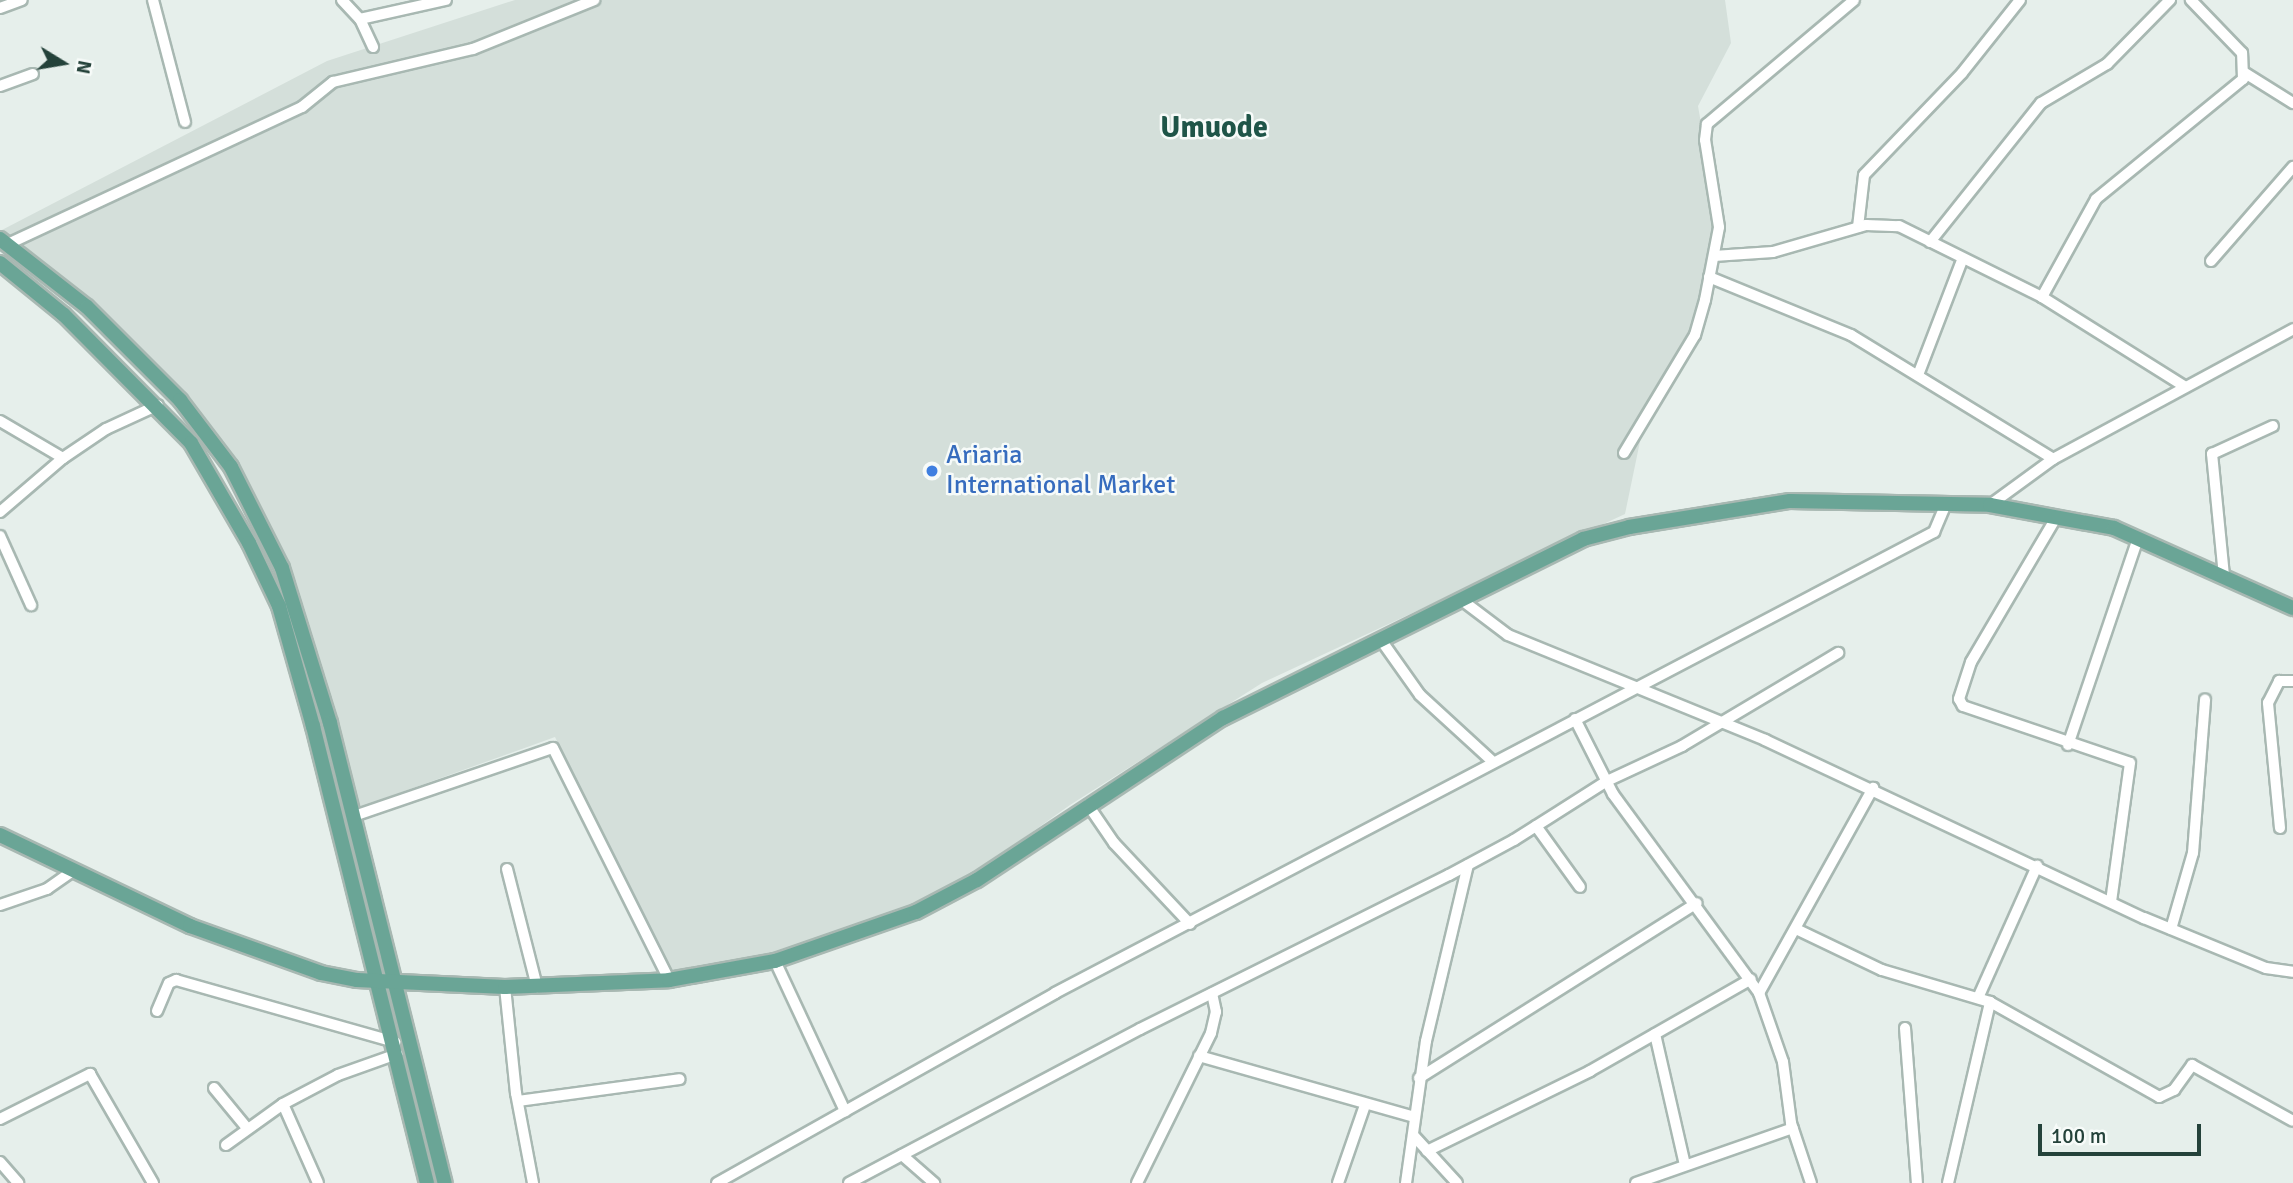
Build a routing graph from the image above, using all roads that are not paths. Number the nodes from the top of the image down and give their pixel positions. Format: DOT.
graph roads {
  1 [pos="23,0"];
  2 [pos="153,0"];
  3 [pos="342,0"];
  4 [pos="446,0"];
  5 [pos="594,0"];
  6 [pos="1854,0"];
  7 [pos="2020,0"];
  8 [pos="2170,0"];
  9 [pos="2191,0"];
  10 [pos="0,8"];
  11 [pos="359,19"];
  12 [pos="373,47"];
  13 [pos="2245,73"];
  14 [pos="33,74"];
  15 [pos="0,86"];
  16 [pos="2293,103"];
  17 [pos="185,122"];
  18 [pos="2293,167"];
  19 [pos="1858,227"];
  20 [pos="4,242"];
  21 [pos="1930,242"];
  22 [pos="1714,256"];
  23 [pos="1963,258"];
  24 [pos="2211,261"];
  25 [pos="0,263"];
  26 [pos="1709,277"];
  27 [pos="2042,297"];
  28 [pos="2293,329"];
  29 [pos="1919,375"];
  30 [pos="2184,386"];
  31 [pos="158,405"];
  32 [pos="0,421"];
  33 [pos="2273,426"];
  34 [pos="1624,453"];
  35 [pos="63,458"];
  36 [pos="2053,459"];
  37 [pos="1946,505"];
  38 [pos="1990,505"];
  39 [pos="0,513"];
  40 [pos="2057,516"];
  41 [pos="0,536"];
  42 [pos="2138,538"];
  43 [pos="2224,576"];
  44 [pos="1462,601"];
  45 [pos="31,606"];
  46 [pos="2293,608"];
  47 [pos="1381,640"];
  48 [pos="1838,653"];
  49 [pos="2293,681"];
  50 [pos="1635,687"];
  51 [pos="2205,699"];
  52 [pos="1575,719"];
  53 [pos="1718,721"];
  54 [pos="2068,745"];
  55 [pos="1493,762"];
  56 [pos="1606,781"];
  57 [pos="1873,788"];
  58 [pos="1088,805"];
  59 [pos="354,816"];
  60 [pos="1536,826"];
  61 [pos="2280,828"];
  62 [pos="0,835"];
  63 [pos="1468,865"];
  64 [pos="2037,866"];
  65 [pos="507,869"];
  66 [pos="73,871"];
  67 [pos="1580,887"];
  68 [pos="2111,902"];
  69 [pos="1697,903"];
  70 [pos="0,905"];
  71 [pos="1190,924"];
  72 [pos="1796,929"];
  73 [pos="2171,929"];
  74 [pos="775,961"];
  75 [pos="2293,972"];
  76 [pos="1751,979"];
  77 [pos="668,980"];
  78 [pos="379,981"];
  79 [pos="396,981"];
  80 [pos="505,987"];
  81 [pos="537,987"];
  82 [pos="1212,993"];
  83 [pos="1759,993"];
  84 [pos="1978,998"];
  85 [pos="1990,1002"];
  86 [pos="157,1011"];
  87 [pos="1905,1028"];
  88 [pos="1655,1034"];
  89 [pos="396,1048"];
  90 [pos="1199,1055"];
  91 [pos="680,1079"];
  92 [pos="1419,1079"];
  93 [pos="214,1088"];
  94 [pos="518,1101"];
  95 [pos="283,1104"];
  96 [pos="1365,1105"];
  97 [pos="845,1111"];
  98 [pos="1415,1117"];
  99 [pos="0,1119"];
  100 [pos="2293,1122"];
  101 [pos="247,1128"];
  102 [pos="1793,1128"];
  103 [pos="1413,1135"];
  104 [pos="226,1145"];
  105 [pos="1427,1151"];
  106 [pos="902,1155"];
  107 [pos="0,1162"];
  108 [pos="1685,1165"];
  109 [pos="423,1182"];
  110 [pos="18,1183"];
  111 [pos="153,1183"];
  112 [pos="318,1183"];
  113 [pos="445,1183"];
  114 [pos="533,1183"];
  115 [pos="717,1183"];
  116 [pos="849,1183"];
  117 [pos="934,1183"];
  118 [pos="1137,1183"];
  119 [pos="1338,1183"];
  120 [pos="1406,1183"];
  121 [pos="1457,1183"];
  122 [pos="1636,1183"];
  123 [pos="1811,1183"];
  124 [pos="1917,1183"];
  125 [pos="1948,1183"];
  1 -- 10 [label="street"];
  2 -- 17 [label="street"];
  3 -- 11 [label="street"];
  4 -- 11 [label="street"];
  5 -- 20 [label="street"];
  6 -- 22 [label="street"];
  7 -- 19 [label="street"];
  8 -- 21 [label="street"];
  9 -- 13 [label="street"];
  11 -- 12 [label="street"];
  13 -- 16 [label="street"];
  13 -- 27 [label="street"];
  14 -- 15 [label="street"];
  18 -- 24 [label="street"];
  19 -- 21 [label="street"];
  19 -- 22 [label="street"];
  20 -- 59 [label="main road"];
  21 -- 23 [label="street"];
  22 -- 26 [label="street"];
  23 -- 27 [label="street"];
  23 -- 29 [label="street"];
  25 -- 31 [label="main road"];
  26 -- 29 [label="street"];
  26 -- 34 [label="street"];
  27 -- 30 [label="street"];
  28 -- 30 [label="street"];
  29 -- 36 [label="street"];
  30 -- 36 [label="street"];
  31 -- 35 [label="street"];
  31 -- 78 [label="main road"];
  32 -- 35 [label="street"];
  33 -- 43 [label="street"];
  35 -- 39 [label="street"];
  36 -- 38 [label="street"];
  37 -- 38 [label="main road"];
  37 -- 44 [label="main road"];
  37 -- 50 [label="street"];
  38 -- 40 [label="main road"];
  40 -- 42 [label="main road"];
  40 -- 54 [label="street"];
  41 -- 45 [label="street"];
  42 -- 43 [label="main road"];
  42 -- 54 [label="street"];
  43 -- 46 [label="main road"];
  44 -- 47 [label="main road"];
  44 -- 50 [label="street"];
  47 -- 55 [label="street"];
  47 -- 58 [label="main road"];
  48 -- 53 [label="street"];
  49 -- 61 [label="street"];
  50 -- 52 [label="street"];
  50 -- 53 [label="street"];
  51 -- 73 [label="street"];
  52 -- 55 [label="street"];
  52 -- 56 [label="street"];
  53 -- 56 [label="street"];
  53 -- 57 [label="street"];
  54 -- 68 [label="street"];
  55 -- 71 [label="street"];
  56 -- 60 [label="street"];
  56 -- 69 [label="street"];
  57 -- 64 [label="street"];
  57 -- 72 [label="street"];
  58 -- 71 [label="street"];
  58 -- 74 [label="main road"];
  59 -- 77 [label="street"];
  59 -- 79 [label="main road"];
  60 -- 63 [label="street"];
  60 -- 67 [label="street"];
  62 -- 66 [label="main road"];
  63 -- 82 [label="street"];
  63 -- 92 [label="street"];
  64 -- 68 [label="street"];
  64 -- 84 [label="street"];
  65 -- 81 [label="street"];
  66 -- 70 [label="street"];
  66 -- 78 [label="main road"];
  68 -- 73 [label="street"];
  69 -- 76 [label="street"];
  69 -- 92 [label="street"];
  71 -- 97 [label="street"];
  72 -- 83 [label="street"];
  72 -- 84 [label="street"];
  73 -- 75 [label="street"];
  74 -- 77 [label="main road"];
  74 -- 97 [label="street"];
  76 -- 83 [label="street"];
  76 -- 88 [label="street"];
  77 -- 81 [label="main road"];
  78 -- 79 [label="main road"];
  78 -- 89 [label="main road"];
  79 -- 80 [label="main road"];
  79 -- 113 [label="main road"];
  80 -- 81 [label="main road"];
  80 -- 94 [label="street"];
  82 -- 90 [label="street"];
  82 -- 106 [label="street"];
  83 -- 102 [label="street"];
  84 -- 85 [label="street"];
  85 -- 100 [label="street"];
  85 -- 125 [label="street"];
  86 -- 89 [label="street"];
  87 -- 124 [label="street"];
  88 -- 105 [label="street"];
  88 -- 108 [label="street"];
  89 -- 95 [label="street"];
  89 -- 109 [label="main road"];
  90 -- 96 [label="street"];
  90 -- 118 [label="street"];
  91 -- 94 [label="street"];
  92 -- 98 [label="street"];
  93 -- 101 [label="street"];
  94 -- 114 [label="street"];
  95 -- 101 [label="street"];
  95 -- 112 [label="street"];
  96 -- 98 [label="street"];
  96 -- 119 [label="street"];
  97 -- 115 [label="street"];
  98 -- 103 [label="street"];
  99 -- 111 [label="street"];
  101 -- 104 [label="street"];
  102 -- 108 [label="street"];
  102 -- 123 [label="street"];
  103 -- 105 [label="street"];
  103 -- 120 [label="street"];
  105 -- 121 [label="street"];
  106 -- 116 [label="street"];
  106 -- 117 [label="street"];
  107 -- 110 [label="street"];
  108 -- 122 [label="street"];
}
